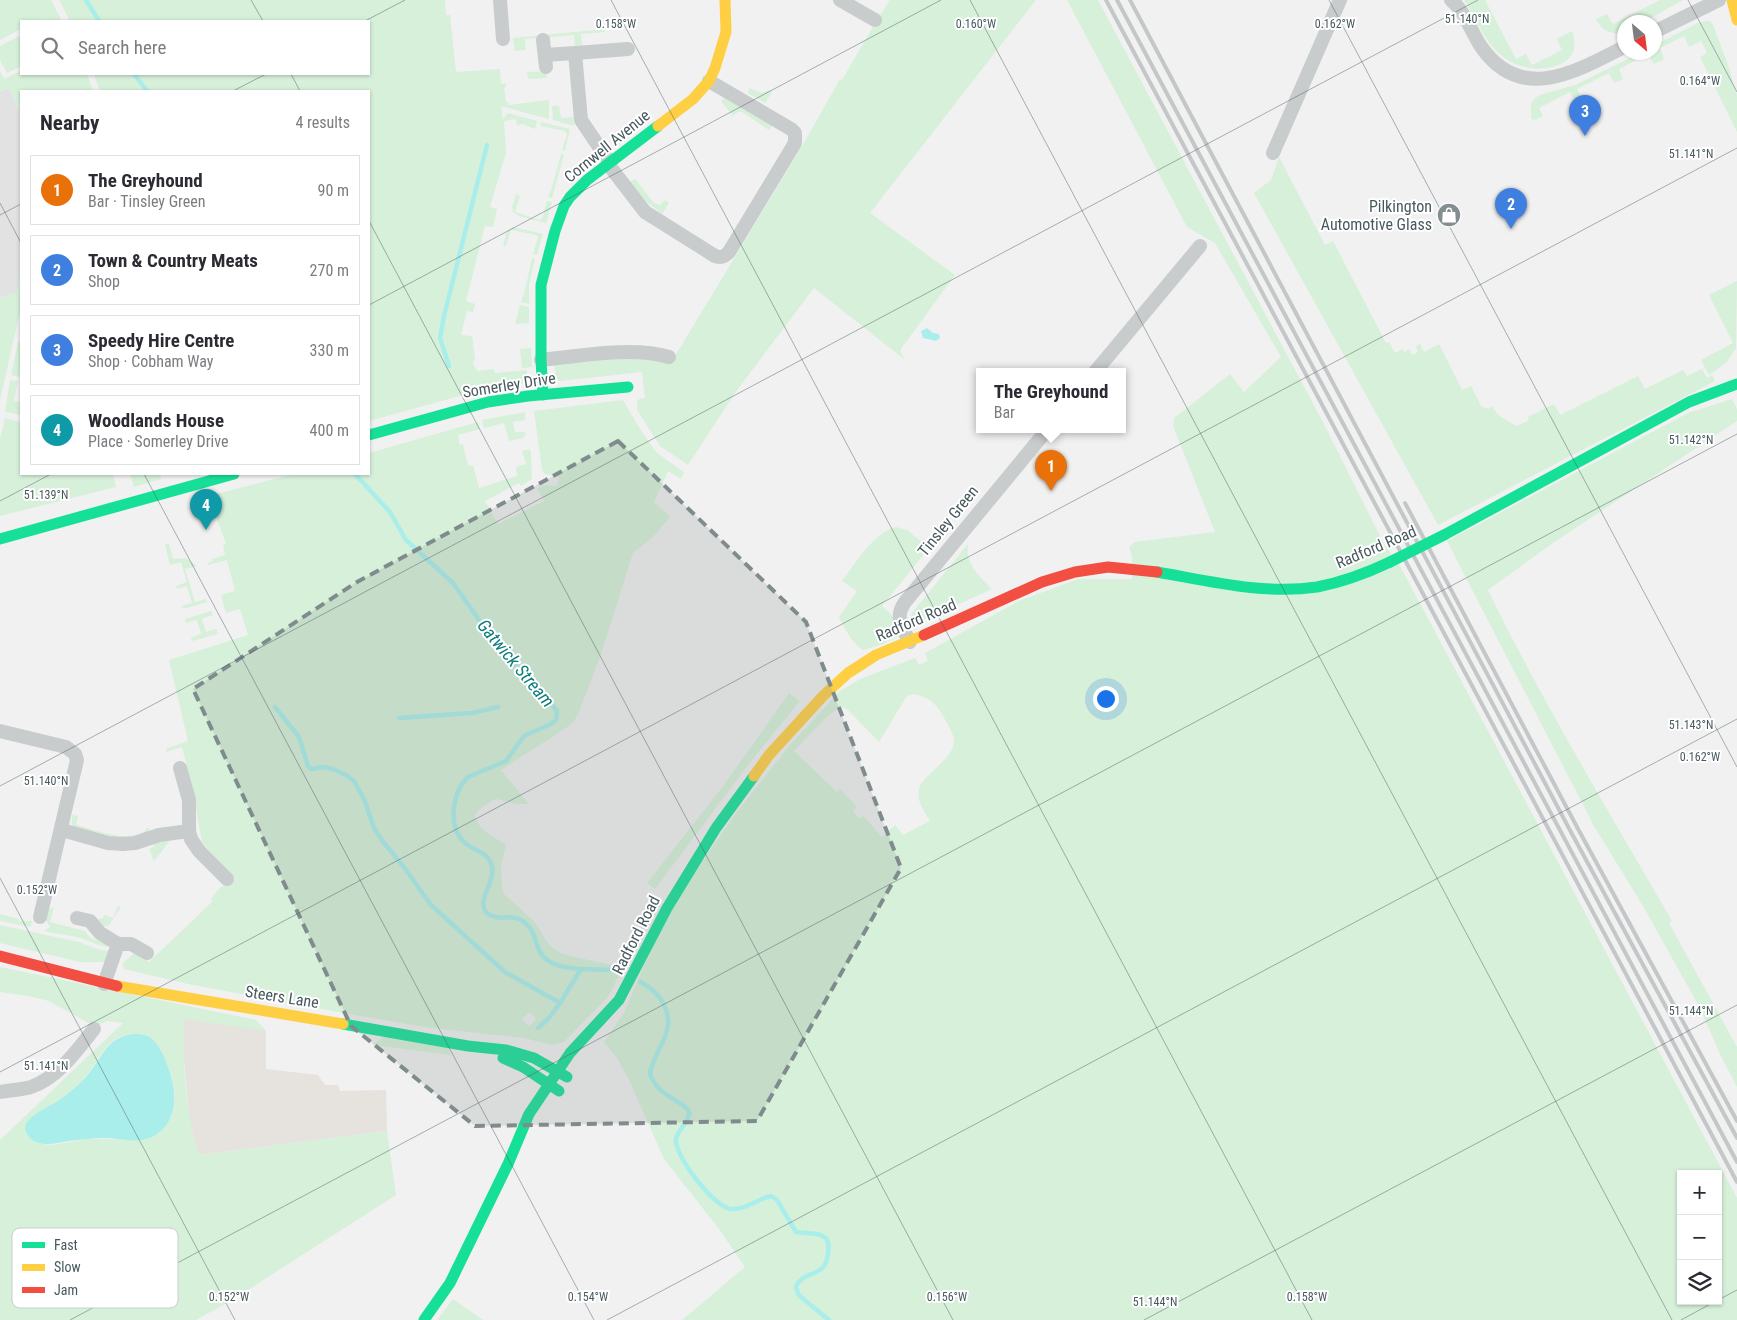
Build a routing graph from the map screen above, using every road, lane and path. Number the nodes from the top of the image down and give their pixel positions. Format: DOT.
graph roads {
  1 [pos="500,0"];
  2 [pos="725,0"];
  3 [pos="840,0"];
  4 [pos="1340,0"];
  5 [pos="1451,0"];
  6 [pos="1719,0"];
  7 [pos="1732,0"];
  8 [pos="875,20"];
  9 [pos="1737,20"];
  10 [pos="1662,28"];
  11 [pos="503,39"];
  12 [pos="544,40"];
  13 [pos="628,49"];
  14 [pos="1617,50"];
  15 [pos="575,53"];
  16 [pos="709,81"];
  17 [pos="1273,153"];
  18 [pos="609,163"];
  19 [pos="1200,246"];
  20 [pos="669,357"];
  21 [pos="541,360"];
  22 [pos="1098,368"];
  23 [pos="1737,375"];
  24 [pos="1737,384"];
  25 [pos="628,386"];
  26 [pos="1724,388"];
  27 [pos="543,395"];
  28 [pos="1045,433"];
  29 [pos="370,435"];
  30 [pos="230,475"];
  31 [pos="0,538"];
  32 [pos="910,642"];
  33 [pos="0,731"];
  34 [pos="180,768"];
  35 [pos="62,830"];
  36 [pos="189,831"];
  37 [pos="228,879"];
  38 [pos="40,917"];
  39 [pos="77,918"];
  40 [pos="118,944"];
  41 [pos="147,953"];
  42 [pos="0,956"];
  43 [pos="104,984"];
  44 [pos="615,1006"];
  45 [pos="94,1029"];
  46 [pos="468,1046"];
  47 [pos="588,1051"];
  48 [pos="557,1071"];
  49 [pos="548,1084"];
  50 [pos="0,1092"];
  51 [pos="554,1099"];
  52 [pos="504,1171"];
  53 [pos="424,1320"];
  1 -- 11 [label="street"];
  2 -- 16 [label="street, Cornwell Avenue"];
  3 -- 8 [label="street"];
  4 -- 17 [label="street"];
  5 -- 14 [label="street"];
  6 -- 10 [label="street"];
  7 -- 9 [label="street"];
  12 -- 15 [label="street"];
  13 -- 15 [label="street"];
  15 -- 18 [label="street"];
  16 -- 18 [label="street, Cornwell Avenue"];
  16 -- 18 [label="street"];
  18 -- 21 [label="street, Cornwell Avenue"];
  19 -- 22 [label="street"];
  20 -- 21 [label="street"];
  21 -- 27 [label="street, Cornwell Avenue"];
  23 -- 26 [label="street, Radford Road"];
  24 -- 26 [label="street, Radford Road"];
  25 -- 27 [label="street, Somerley Drive"];
  26 -- 32 [label="street, Radford Road, bridge"];
  27 -- 29 [label="street, Somerley Drive"];
  28 -- 32 [label="street, Tinsley Green"];
  30 -- 31 [label="street"];
  32 -- 44 [label="street, Radford Road"];
  33 -- 35 [label="street"];
  34 -- 36 [label="street"];
  35 -- 36 [label="street"];
  35 -- 38 [label="street"];
  36 -- 37 [label="street"];
  39 -- 40 [label="street"];
  40 -- 41 [label="street"];
  40 -- 43 [label="street"];
  42 -- 43 [label="street, Steers Lane"];
  43 -- 46 [label="street, Steers Lane"];
  44 -- 47 [label="street"];
  44 -- 48 [label="street, Radford Road"];
  45 -- 50 [label="street"];
  46 -- 48 [label="street, Steers Lane"];
  46 -- 49 [label="street"];
  48 -- 49 [label="street, Radford Road"];
  48 -- 51 [label="street, Steers Lane"];
  49 -- 51 [label="street"];
  49 -- 52 [label="street, Radford Road"];
  51 -- 52 [label="street"];
  52 -- 53 [label="street, Radford Road"];
}
